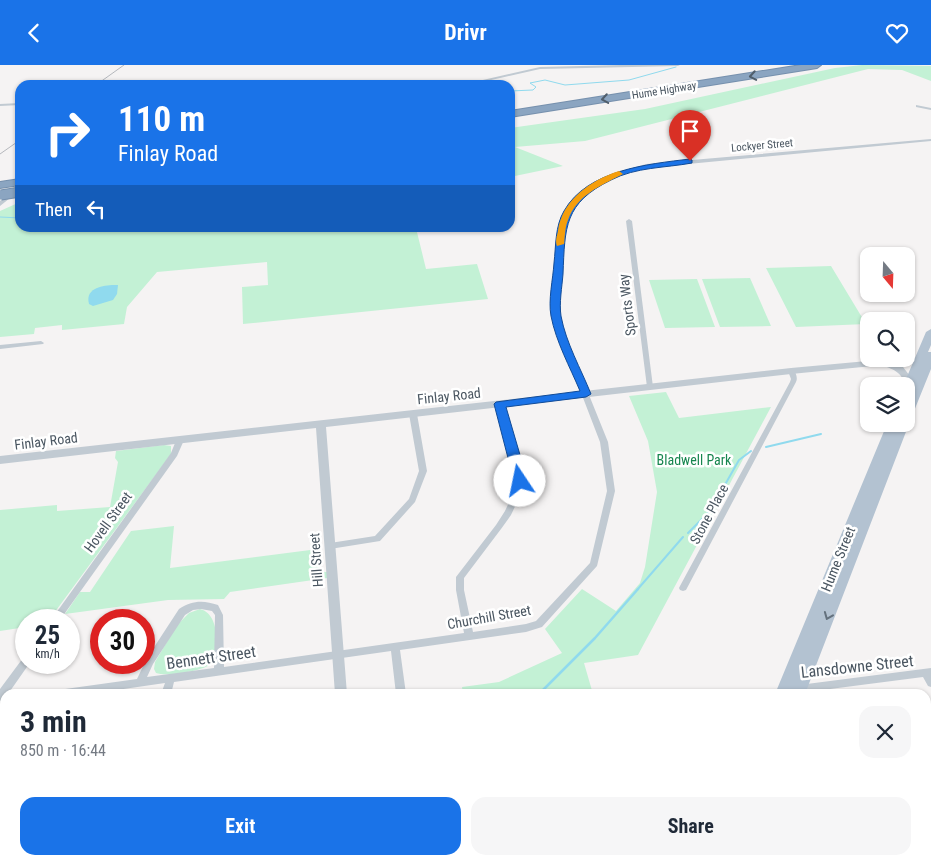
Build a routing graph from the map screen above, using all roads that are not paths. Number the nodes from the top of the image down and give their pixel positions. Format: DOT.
graph roads {
  1 [pos="678,65"];
  2 [pos="765,65"];
  3 [pos="817,65"];
  4 [pos="487,80"];
  5 [pos="15,104"];
  6 [pos="0,105"];
  7 [pos="515,105"];
  8 [pos="918,106"];
  9 [pos="931,109"];
  10 [pos="515,113"];
  11 [pos="931,140"];
  12 [pos="0,185"];
  13 [pos="15,186"];
  14 [pos="15,188"];
  15 [pos="15,190"];
  16 [pos="0,195"];
  17 [pos="0,204"];
  18 [pos="629,221"];
  19 [pos="931,332"];
  20 [pos="40,343"];
  21 [pos="0,347"];
  22 [pos="927,359"];
  23 [pos="860,364"];
  24 [pos="896,367"];
  25 [pos="791,371"];
  26 [pos="904,377"];
  27 [pos="915,377"];
  28 [pos="650,387"];
  29 [pos="915,392"];
  30 [pos="586,394"];
  31 [pos="500,404"];
  32 [pos="413,414"];
  33 [pos="321,424"];
  34 [pos="889,432"];
  35 [pos="900,432"];
  36 [pos="180,439"];
  37 [pos="0,460"];
  38 [pos="330,546"];
  39 [pos="684,588"];
  40 [pos="63,609"];
  41 [pos="469,635"];
  42 [pos="395,646"];
  43 [pos="338,654"];
  44 [pos="219,672"];
  45 [pos="928,673"];
  46 [pos="17,674"];
  47 [pos="171,678"];
  48 [pos="140,682"];
  49 [pos="931,683"];
  50 [pos="6,689"];
  51 [pos="92,689"];
  52 [pos="168,689"];
  53 [pos="341,689"];
  54 [pos="400,689"];
  55 [pos="793,689"];
  56 [pos="793,689"];
  57 [pos="807,689"];
  1 -- 4 [label="street"];
  2 -- 7 [label="highway, Hume Highway"];
  3 -- 10 [label="highway, Hume Highway, one-way"];
  5 -- 6 [label="street"];
  8 -- 9 [label="street"];
  11 -- 30 [label="street, Lockyer Street"];
  12 -- 13 [label="highway"];
  14 -- 16 [label="highway, bridge"];
  15 -- 17 [label="street"];
  18 -- 28 [label="street, Sports Way"];
  19 -- 22 [label="main road"];
  20 -- 21 [label="street"];
  22 -- 27 [label="main road"];
  22 -- 29 [label="main road"];
  23 -- 25 [label="street, Finlay Road"];
  24 -- 26 [label="street"];
  25 -- 28 [label="street, Finlay Road"];
  25 -- 39 [label="street, Stone Place"];
  28 -- 30 [label="street, Finlay Road"];
  30 -- 31 [label="street, Finlay Road"];
  30 -- 41 [label="street, Churchill Street"];
  31 -- 32 [label="street, Finlay Road"];
  31 -- 41 [label="street"];
  32 -- 33 [label="street, Finlay Road"];
  32 -- 38 [label="street"];
  33 -- 36 [label="street, Finlay Road"];
  33 -- 38 [label="street, Hill Street"];
  34 -- 55 [label="main road, Hume Street"];
  35 -- 56 [label="main road, Hume Street, one-way"];
  36 -- 37 [label="street, Finlay Road"];
  36 -- 40 [label="street, Hovell Street"];
  38 -- 43 [label="street, Hill Street"];
  41 -- 42 [label="street, Churchill Street"];
  42 -- 43 [label="street, Churchill Street"];
  42 -- 54 [label="street"];
  43 -- 44 [label="street, Bennett Street"];
  43 -- 53 [label="street, Hill Street"];
  44 -- 47 [label="street, Bennett Street"];
  44 -- 48 [label="street"];
  45 -- 49 [label="street"];
  45 -- 57 [label="street, Lansdowne Street"];
  46 -- 50 [label="street"];
  47 -- 48 [label="street, Bennett Street"];
  47 -- 52 [label="street"];
  48 -- 51 [label="street, Bennett Street"];
}
